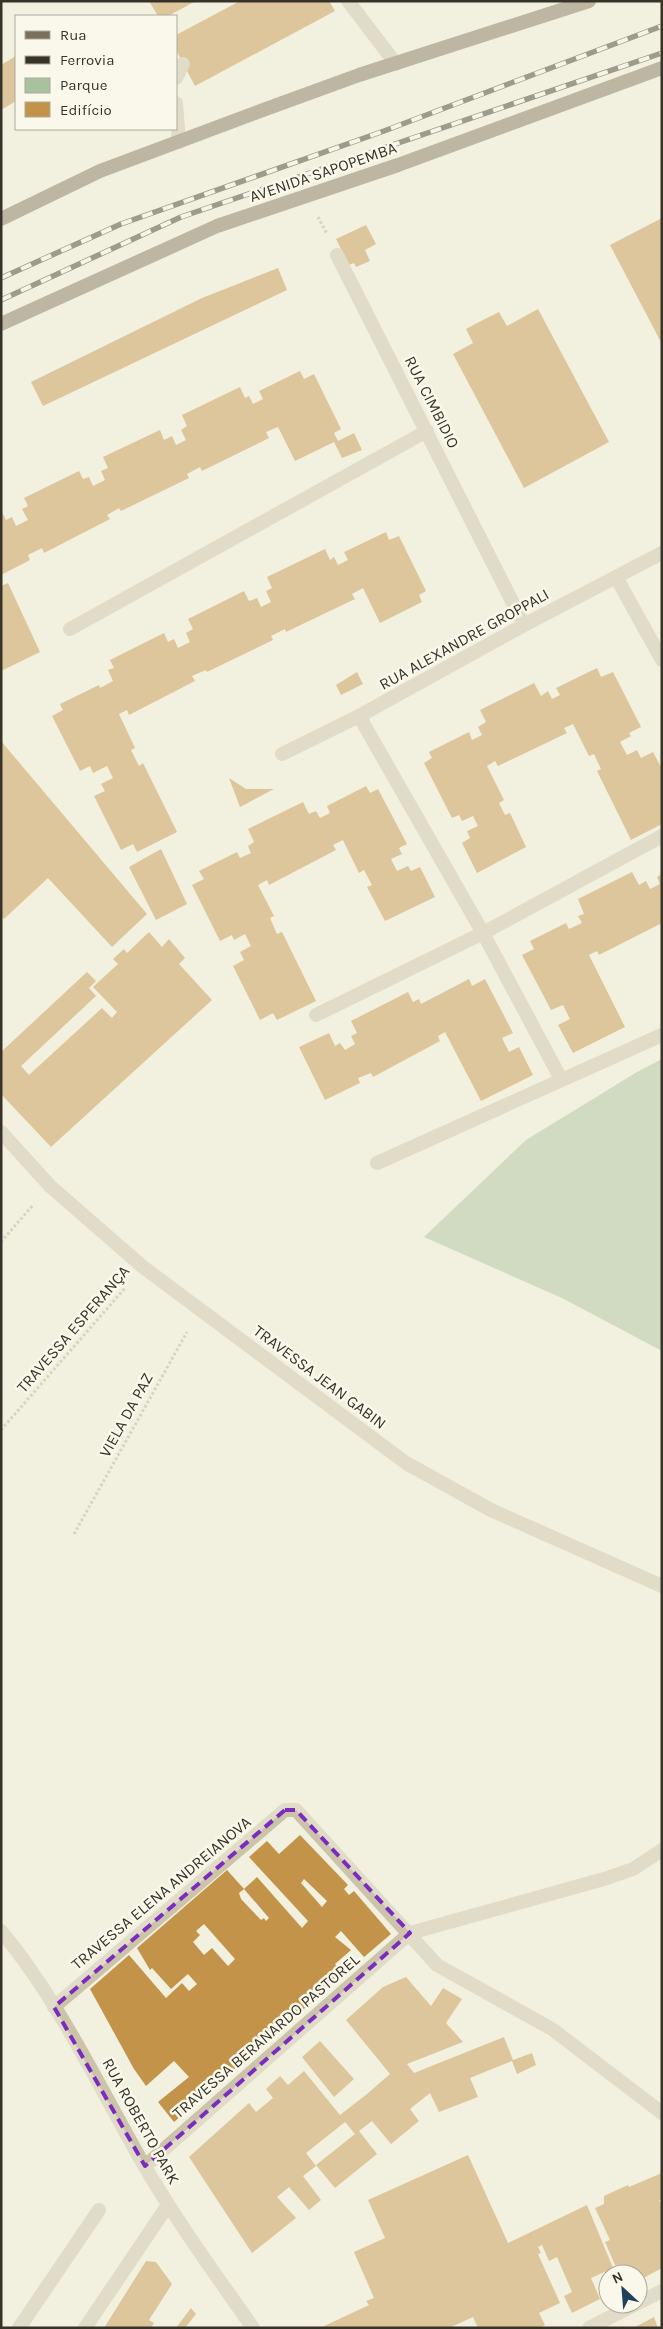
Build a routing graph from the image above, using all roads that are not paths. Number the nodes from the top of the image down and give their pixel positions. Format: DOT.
graph roads {
  1 [pos="348,1"];
  2 [pos="588,1"];
  3 [pos="183,64"];
  4 [pos="396,64"];
  5 [pos="662,68"];
  6 [pos="178,74"];
  7 [pos="178,129"];
  8 [pos="179,142"];
  9 [pos="1,219"];
  10 [pos="337,255"];
  11 [pos="1,324"];
  12 [pos="427,431"];
  13 [pos="662,553"];
  14 [pos="616,577"];
  15 [pos="524,625"];
  16 [pos="70,629"];
  17 [pos="662,660"];
  18 [pos="360,716"];
  19 [pos="282,754"];
  20 [pos="662,836"];
  21 [pos="483,933"];
  22 [pos="316,1015"];
  23 [pos="662,1035"];
  24 [pos="561,1079"];
  25 [pos="1,1132"];
  26 [pos="377,1162"];
  27 [pos="662,1586"];
  28 [pos="662,1850"];
  29 [pos="1,1930"];
  30 [pos="410,1933"];
  31 [pos="54,2007"];
  32 [pos="662,2113"];
  33 [pos="145,2166"];
  34 [pos="168,2205"];
  35 [pos="99,2210"];
  36 [pos="662,2291"];
  37 [pos="648,2298"];
  38 [pos="617,2314"];
  39 [pos="19,2328"];
  40 [pos="85,2328"];
  41 [pos="253,2328"];
  42 [pos="590,2328"];
  1 -- 4 [label="street"];
  2 -- 4 [label="main road"];
  3 -- 6 [label="street"];
  4 -- 8 [label="main road"];
  5 -- 11 [label="main road, AVENIDA SAPOPEMBA"];
  7 -- 8 [label="street"];
  8 -- 9 [label="main road"];
  10 -- 12 [label="street, RUA CIMBIDIO"];
  12 -- 15 [label="street, RUA CIMBIDIO"];
  12 -- 16 [label="street"];
  13 -- 14 [label="street, RUA ALEXANDRE GROPPALI"];
  14 -- 15 [label="street, RUA ALEXANDRE GROPPALI"];
  14 -- 17 [label="street"];
  15 -- 18 [label="street, RUA ALEXANDRE GROPPALI"];
  18 -- 19 [label="street, RUA ALEXANDRE GROPPALI"];
  18 -- 21 [label="street"];
  20 -- 21 [label="street"];
  21 -- 22 [label="street"];
  21 -- 24 [label="street"];
  23 -- 24 [label="street"];
  24 -- 26 [label="street"];
  25 -- 27 [label="street, TRAVESSA JEAN GABIN"];
  28 -- 30 [label="street"];
  29 -- 31 [label="street, RUA ROBERTO PARK"];
  30 -- 31 [label="street, TRAVESSA ELENA ANDREIANOVA"];
  30 -- 32 [label="street"];
  30 -- 33 [label="street, TRAVESSA BERANARDO PASTOREL"];
  31 -- 33 [label="street, RUA ROBERTO PARK"];
  33 -- 34 [label="street, RUA ROBERTO PARK"];
  34 -- 40 [label="street"];
  34 -- 41 [label="street, RUA ROBERTO PARK"];
  35 -- 39 [label="street"];
  36 -- 37 [label="street"];
  38 -- 42 [label="street"];
}
